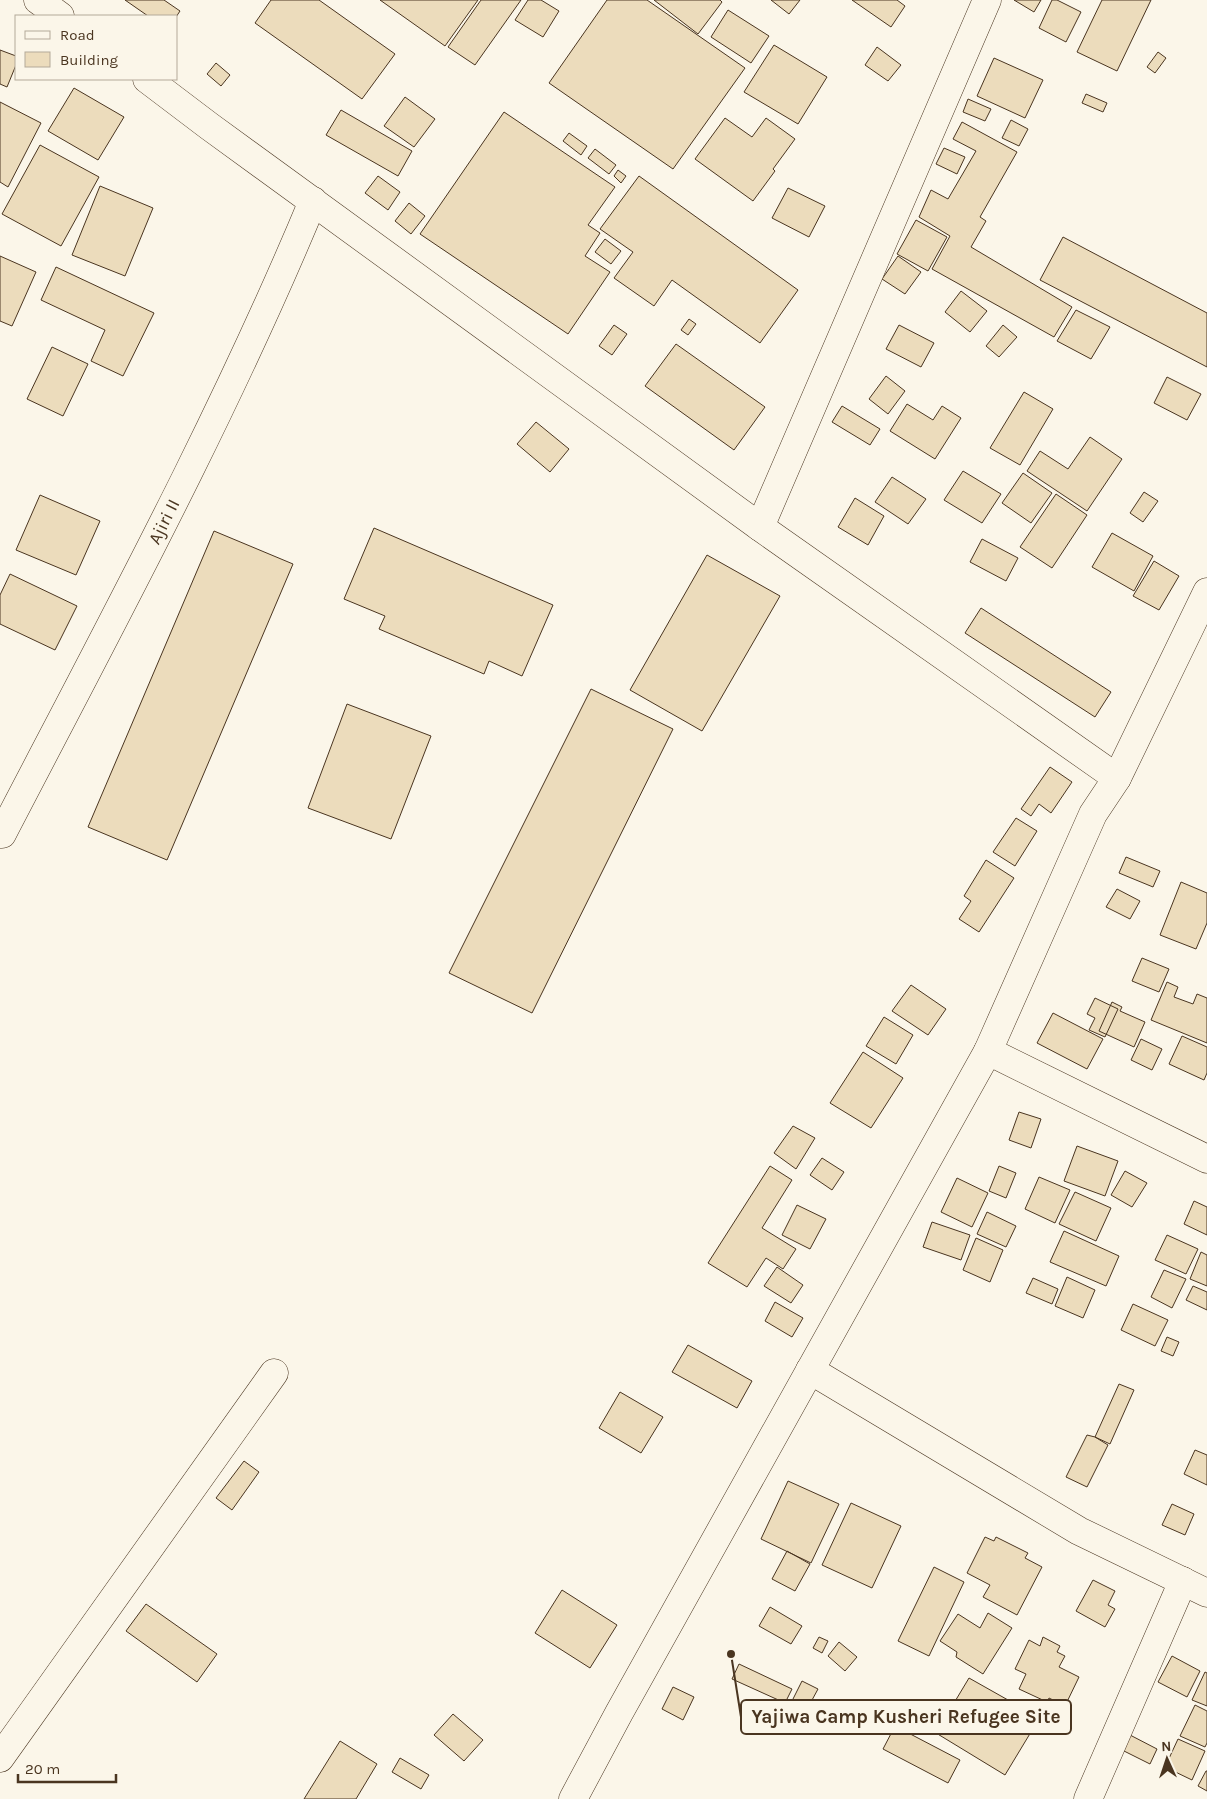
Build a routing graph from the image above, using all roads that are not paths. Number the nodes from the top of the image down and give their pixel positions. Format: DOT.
graph roads {
  1 [pos="38,0"];
  2 [pos="986,0"];
  3 [pos="59,15"];
  4 [pos="148,80"];
  5 [pos="313,201"];
  6 [pos="760,528"];
  7 [pos="1207,592"];
  8 [pos="1117,778"];
  9 [pos="0,833"];
  10 [pos="988,1051"];
  11 [pos="1207,1159"];
  12 [pos="810,1370"];
  13 [pos="274,1373"];
  14 [pos="1183,1581"];
  15 [pos="1207,1593"];
  16 [pos="0,1758"];
  17 [pos="573,1799"];
  18 [pos="1088,1799"];
  1 -- 3 [label="street"];
  2 -- 6 [label="street"];
  4 -- 5 [label="street"];
  5 -- 6 [label="street"];
  5 -- 9 [label="street, Ajiri II"];
  6 -- 8 [label="street"];
  7 -- 8 [label="street"];
  8 -- 10 [label="street"];
  10 -- 11 [label="street"];
  10 -- 12 [label="street"];
  12 -- 14 [label="street"];
  12 -- 17 [label="street"];
  13 -- 16 [label="street"];
  14 -- 15 [label="street"];
  14 -- 18 [label="street"];
}
